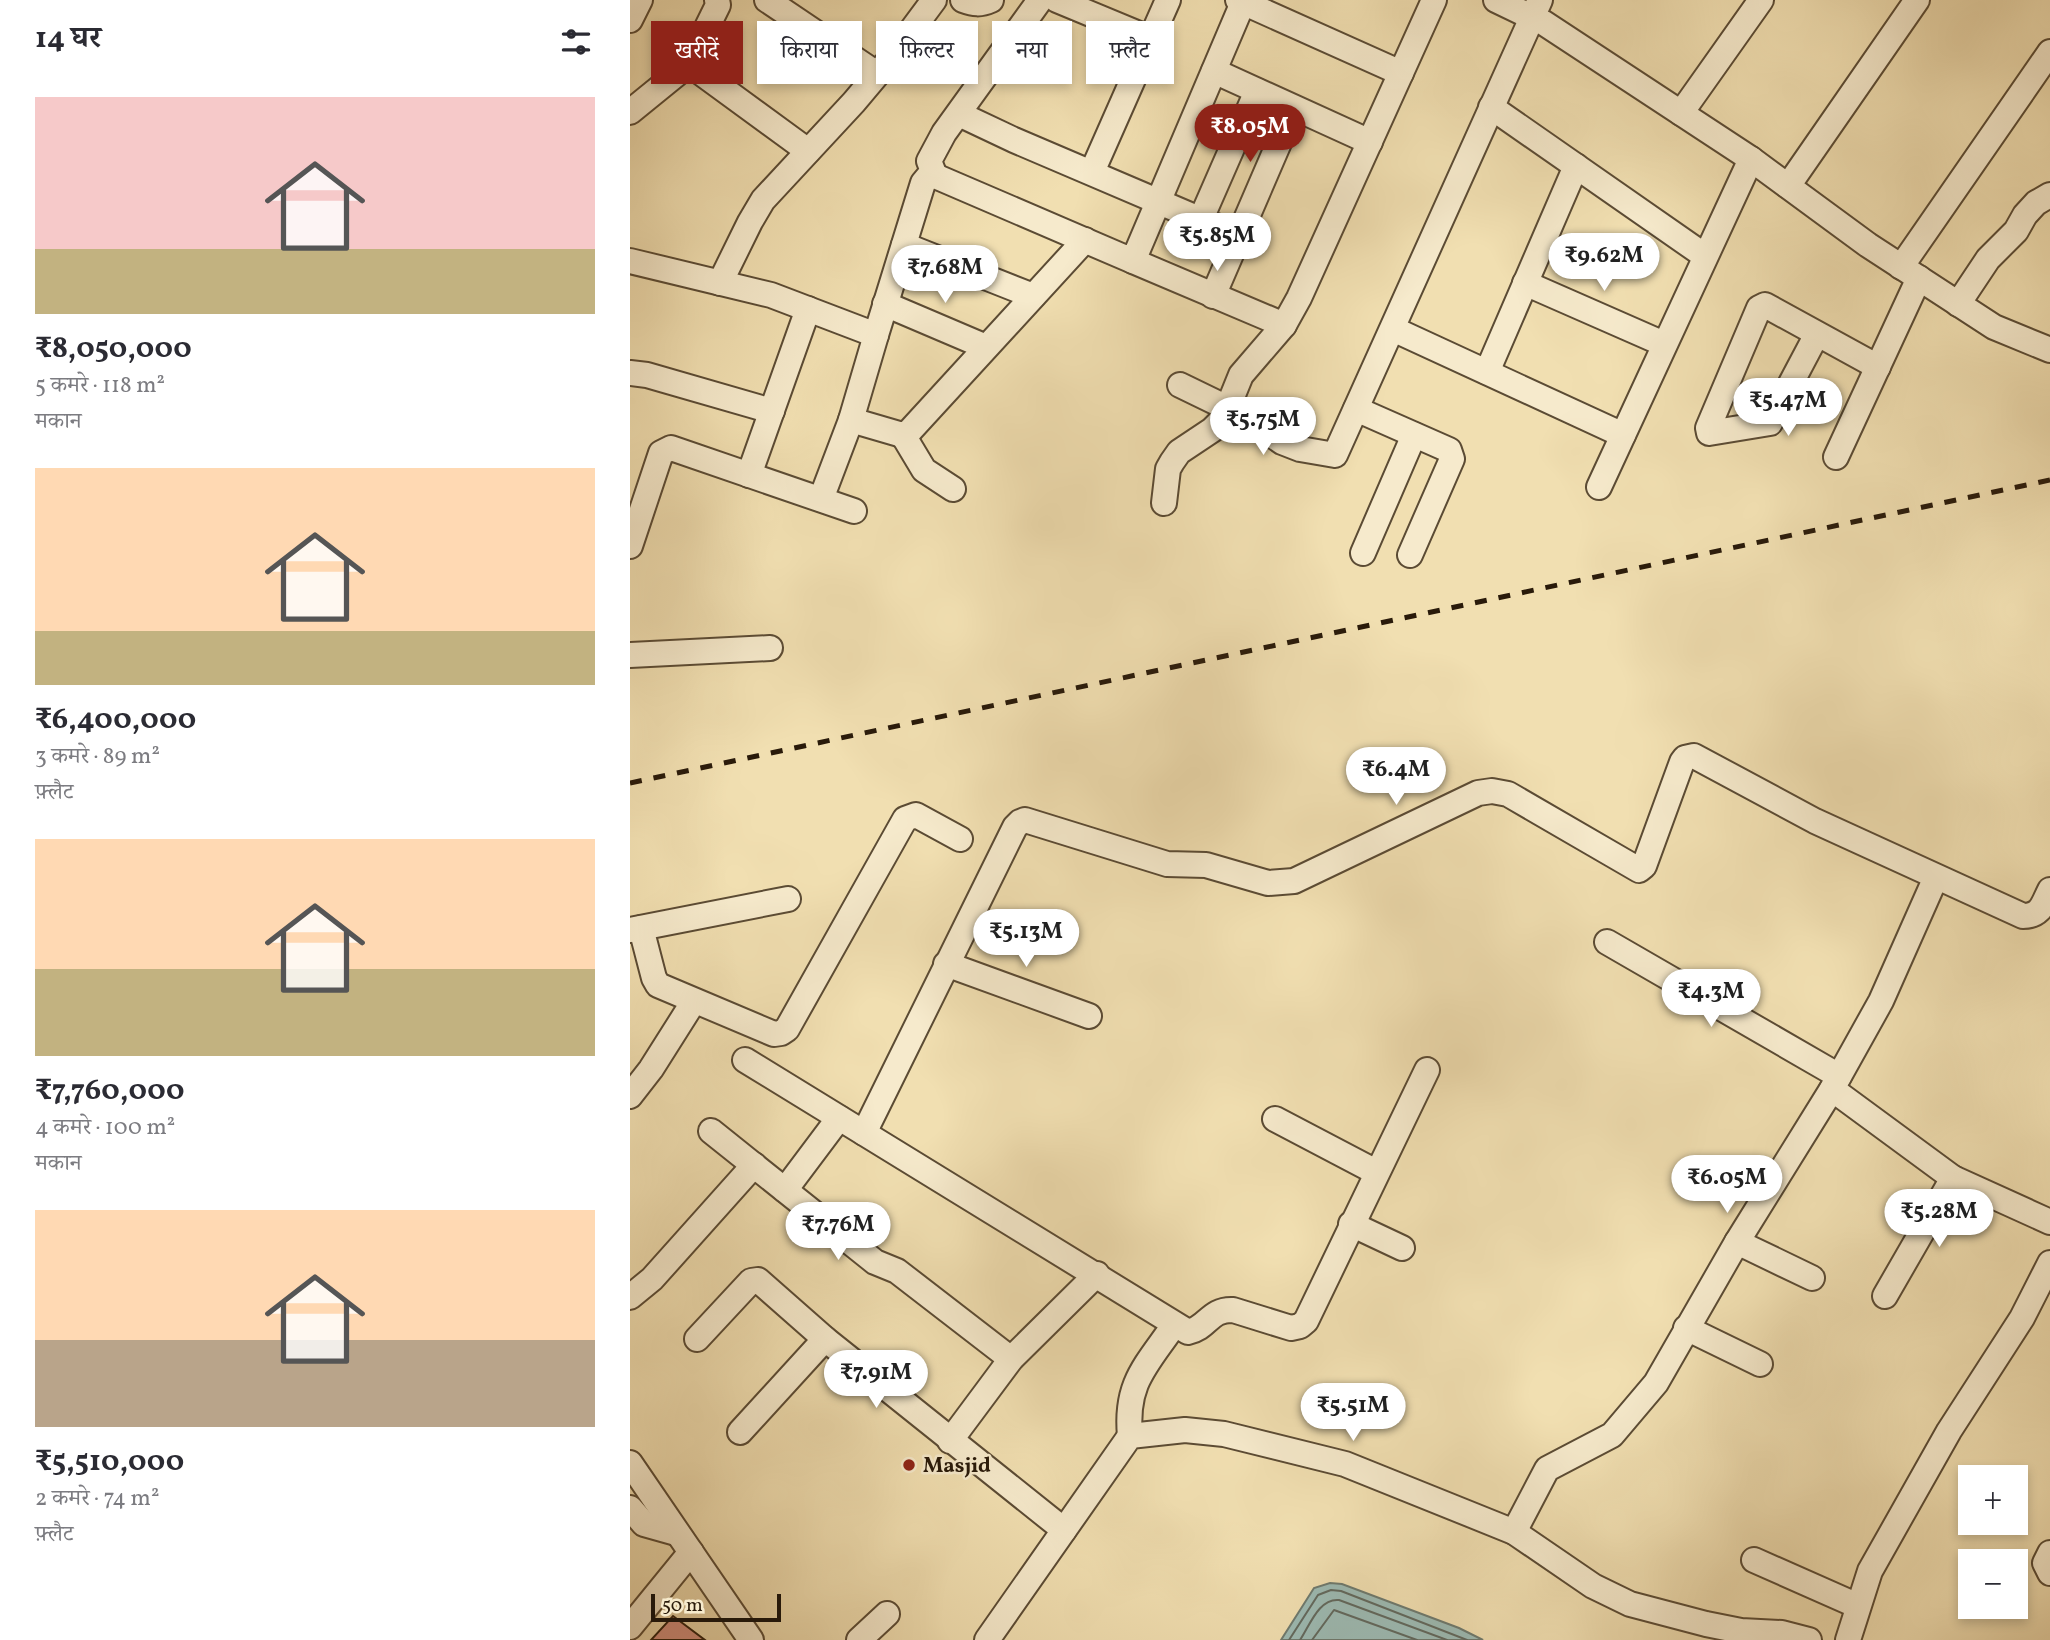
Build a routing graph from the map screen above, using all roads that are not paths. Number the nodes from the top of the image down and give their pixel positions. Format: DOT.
graph roads {
  1 [pos="640,0"];
  2 [pos="717,0"];
  3 [pos="767,0"];
  4 [pos="934,0"];
  5 [pos="963,0"];
  6 [pos="991,0"];
  7 [pos="1040,0"];
  8 [pos="1057,0"];
  9 [pos="1168,0"];
  10 [pos="1434,0"];
  11 [pos="1496,0"];
  12 [pos="1761,0"];
  13 [pos="1917,0"];
  14 [pos="1241,1"];
  15 [pos="1535,8"];
  16 [pos="630,20"];
  17 [pos="710,21"];
  18 [pos="918,21"];
  19 [pos="1108,21"];
  20 [pos="1159,21"];
  21 [pos="2050,52"];
  22 [pos="1214,71"];
  23 [pos="876,73"];
  24 [pos="1401,73"];
  25 [pos="876,75"];
  26 [pos="665,84"];
  27 [pos="717,84"];
  28 [pos="1131,84"];
  29 [pos="1257,91"];
  30 [pos="1492,107"];
  31 [pos="1294,108"];
  32 [pos="630,112"];
  33 [pos="1681,113"];
  34 [pos="959,114"];
  35 [pos="1370,142"];
  36 [pos="808,151"];
  37 [pos="1751,159"];
  38 [pos="1576,166"];
  39 [pos="1092,172"];
  40 [pos="935,176"];
  41 [pos="1788,186"];
  42 [pos="2050,195"];
  43 [pos="1158,200"];
  44 [pos="1201,219"];
  45 [pos="1239,236"];
  46 [pos="1085,240"];
  47 [pos="904,245"];
  48 [pos="1705,256"];
  49 [pos="630,261"];
  50 [pos="1133,261"];
  51 [pos="1910,273"];
  52 [pos="720,282"];
  53 [pos="1525,283"];
  54 [pos="1033,296"];
  55 [pos="1213,296"];
  56 [pos="886,304"];
  57 [pos="1958,304"];
  58 [pos="808,309"];
  59 [pos="1284,325"];
  60 [pos="1393,329"];
  61 [pos="1817,334"];
  62 [pos="876,335"];
  63 [pos="1664,345"];
  64 [pos="986,347"];
  65 [pos="2050,350"];
  66 [pos="1878,367"];
  67 [pos="1487,372"];
  68 [pos="630,373"];
  69 [pos="1180,385"];
  70 [pos="1228,408"];
  71 [pos="1356,409"];
  72 [pos="772,411"];
  73 [pos="851,420"];
  74 [pos="903,435"];
  75 [pos="1414,435"];
  76 [pos="1623,435"];
  77 [pos="1836,457"];
  78 [pos="749,475"];
  79 [pos="1599,487"];
  80 [pos="954,489"];
  81 [pos="821,499"];
  82 [pos="1164,503"];
  83 [pos="853,511"];
  84 [pos="630,547"];
  85 [pos="1363,553"];
  86 [pos="1410,555"];
  87 [pos="770,648"];
  88 [pos="630,655"];
  89 [pos="960,839"];
  90 [pos="1936,877"];
  91 [pos="2050,890"];
  92 [pos="788,899"];
  93 [pos="635,929"];
  94 [pos="1607,942"];
  95 [pos="946,964"];
  96 [pos="694,1001"];
  97 [pos="1089,1016"];
  98 [pos="745,1059"];
  99 [pos="1427,1070"];
  100 [pos="1835,1083"];
  101 [pos="630,1096"];
  102 [pos="839,1118"];
  103 [pos="1275,1119"];
  104 [pos="711,1131"];
  105 [pos="864,1133"];
  106 [pos="754,1165"];
  107 [pos="1376,1172"];
  108 [pos="1953,1178"];
  109 [pos="785,1190"];
  110 [pos="2050,1222"];
  111 [pos="1351,1224"];
  112 [pos="1737,1241"];
  113 [pos="1402,1248"];
  114 [pos="2050,1263"];
  115 [pos="1097,1274"];
  116 [pos="1812,1278"];
  117 [pos="1885,1296"];
  118 [pos="630,1297"];
  119 [pos="1174,1325"];
  120 [pos="1686,1328"];
  121 [pos="696,1339"];
  122 [pos="825,1339"];
  123 [pos="1011,1359"];
  124 [pos="1760,1364"];
  125 [pos="740,1432"];
  126 [pos="1130,1436"];
  127 [pos="950,1441"];
  128 [pos="630,1464"];
  129 [pos="630,1508"];
  130 [pos="1064,1530"];
  131 [pos="1514,1532"];
  132 [pos="683,1542"];
  133 [pos="2050,1553"];
  134 [pos="1754,1560"];
  135 [pos="2050,1573"];
  136 [pos="1858,1606"];
  137 [pos="887,1614"];
  138 [pos="630,1627"];
  139 [pos="751,1640"];
  140 [pos="859,1640"];
  141 [pos="988,1640"];
  142 [pos="1809,1640"];
  143 [pos="1848,1640"];
  1 -- 16 [label="street"];
  2 -- 17 [label="street"];
  3 -- 23 [label="street"];
  4 -- 18 [label="street"];
  5 -- 6 [label="street"];
  7 -- 34 [label="street"];
  8 -- 19 [label="street"];
  9 -- 20 [label="street"];
  10 -- 24 [label="street"];
  11 -- 15 [label="street"];
  12 -- 33 [label="street"];
  13 -- 41 [label="street"];
  14 -- 22 [label="street"];
  14 -- 24 [label="street"];
  15 -- 30 [label="street"];
  15 -- 33 [label="street"];
  21 -- 51 [label="street"];
  22 -- 29 [label="street"];
  22 -- 43 [label="street"];
  24 -- 35 [label="street"];
  25 -- 36 [label="street"];
  26 -- 32 [label="street"];
  27 -- 36 [label="street"];
  28 -- 39 [label="street"];
  29 -- 31 [label="street"];
  29 -- 44 [label="street"];
  30 -- 38 [label="street"];
  30 -- 60 [label="street"];
  31 -- 35 [label="street"];
  31 -- 45 [label="street"];
  33 -- 37 [label="street"];
  34 -- 39 [label="street"];
  34 -- 40 [label="street"];
  35 -- 59 [label="street"];
  36 -- 52 [label="street"];
  37 -- 41 [label="street"];
  37 -- 48 [label="street"];
  38 -- 48 [label="street"];
  38 -- 53 [label="street"];
  39 -- 43 [label="street"];
  40 -- 46 [label="street"];
  40 -- 47 [label="street"];
  41 -- 51 [label="street"];
  42 -- 57 [label="street"];
  43 -- 44 [label="street"];
  43 -- 50 [label="street"];
  44 -- 45 [label="street"];
  45 -- 55 [label="street"];
  46 -- 50 [label="street"];
  46 -- 54 [label="street"];
  47 -- 54 [label="street"];
  47 -- 56 [label="street"];
  48 -- 63 [label="street"];
  49 -- 52 [label="street"];
  50 -- 55 [label="street"];
  51 -- 57 [label="street"];
  51 -- 66 [label="street"];
  52 -- 58 [label="street"];
  53 -- 63 [label="street"];
  53 -- 67 [label="street"];
  54 -- 64 [label="street"];
  55 -- 59 [label="street"];
  56 -- 62 [label="street"];
  56 -- 64 [label="street"];
  57 -- 65 [label="street"];
  58 -- 62 [label="street"];
  58 -- 72 [label="street"];
  59 -- 70 [label="street"];
  60 -- 67 [label="street"];
  60 -- 71 [label="street"];
  61 -- 61 [label="street"];
  61 -- 66 [label="street"];
  62 -- 73 [label="street"];
  63 -- 76 [label="street"];
  64 -- 74 [label="street"];
  66 -- 77 [label="street"];
  67 -- 76 [label="street"];
  68 -- 72 [label="street"];
  69 -- 70 [label="street"];
  70 -- 71 [label="street"];
  70 -- 82 [label="street"];
  71 -- 75 [label="street"];
  72 -- 78 [label="street"];
  73 -- 74 [label="street"];
  73 -- 81 [label="street"];
  74 -- 80 [label="street"];
  75 -- 85 [label="street"];
  75 -- 86 [label="street"];
  76 -- 79 [label="street"];
  78 -- 81 [label="street"];
  78 -- 84 [label="street"];
  81 -- 83 [label="street"];
  87 -- 88 [label="street"];
  89 -- 96 [label="street"];
  90 -- 91 [label="street"];
  90 -- 95 [label="street"];
  90 -- 100 [label="street"];
  92 -- 93 [label="street"];
  93 -- 96 [label="street"];
  94 -- 100 [label="street"];
  95 -- 97 [label="street"];
  95 -- 105 [label="street"];
  96 -- 101 [label="street"];
  98 -- 102 [label="street"];
  99 -- 107 [label="street"];
  100 -- 108 [label="street"];
  100 -- 112 [label="street"];
  102 -- 105 [label="street"];
  102 -- 109 [label="street"];
  103 -- 107 [label="street"];
  104 -- 106 [label="street"];
  105 -- 115 [label="street"];
  106 -- 109 [label="street"];
  106 -- 118 [label="street"];
  107 -- 111 [label="street"];
  108 -- 110 [label="street"];
  108 -- 117 [label="street"];
  109 -- 123 [label="street"];
  111 -- 113 [label="street"];
  111 -- 119 [label="street"];
  112 -- 116 [label="street"];
  112 -- 120 [label="street"];
  114 -- 136 [label="street"];
  115 -- 119 [label="street"];
  115 -- 123 [label="street"];
  119 -- 126 [label="street"];
  120 -- 124 [label="street"];
  120 -- 131 [label="street"];
  121 -- 122 [label="street"];
  122 -- 125 [label="street"];
  122 -- 127 [label="street"];
  123 -- 127 [label="street"];
  126 -- 130 [label="street"];
  126 -- 131 [label="street"];
  127 -- 130 [label="street"];
  128 -- 132 [label="street"];
  129 -- 132 [label="street"];
  130 -- 141 [label="street"];
  131 -- 142 [label="street"];
  132 -- 138 [label="street"];
  132 -- 139 [label="street"];
  133 -- 135 [label="street"];
  134 -- 136 [label="street"];
  136 -- 143 [label="street"];
  137 -- 140 [label="street"];
}
